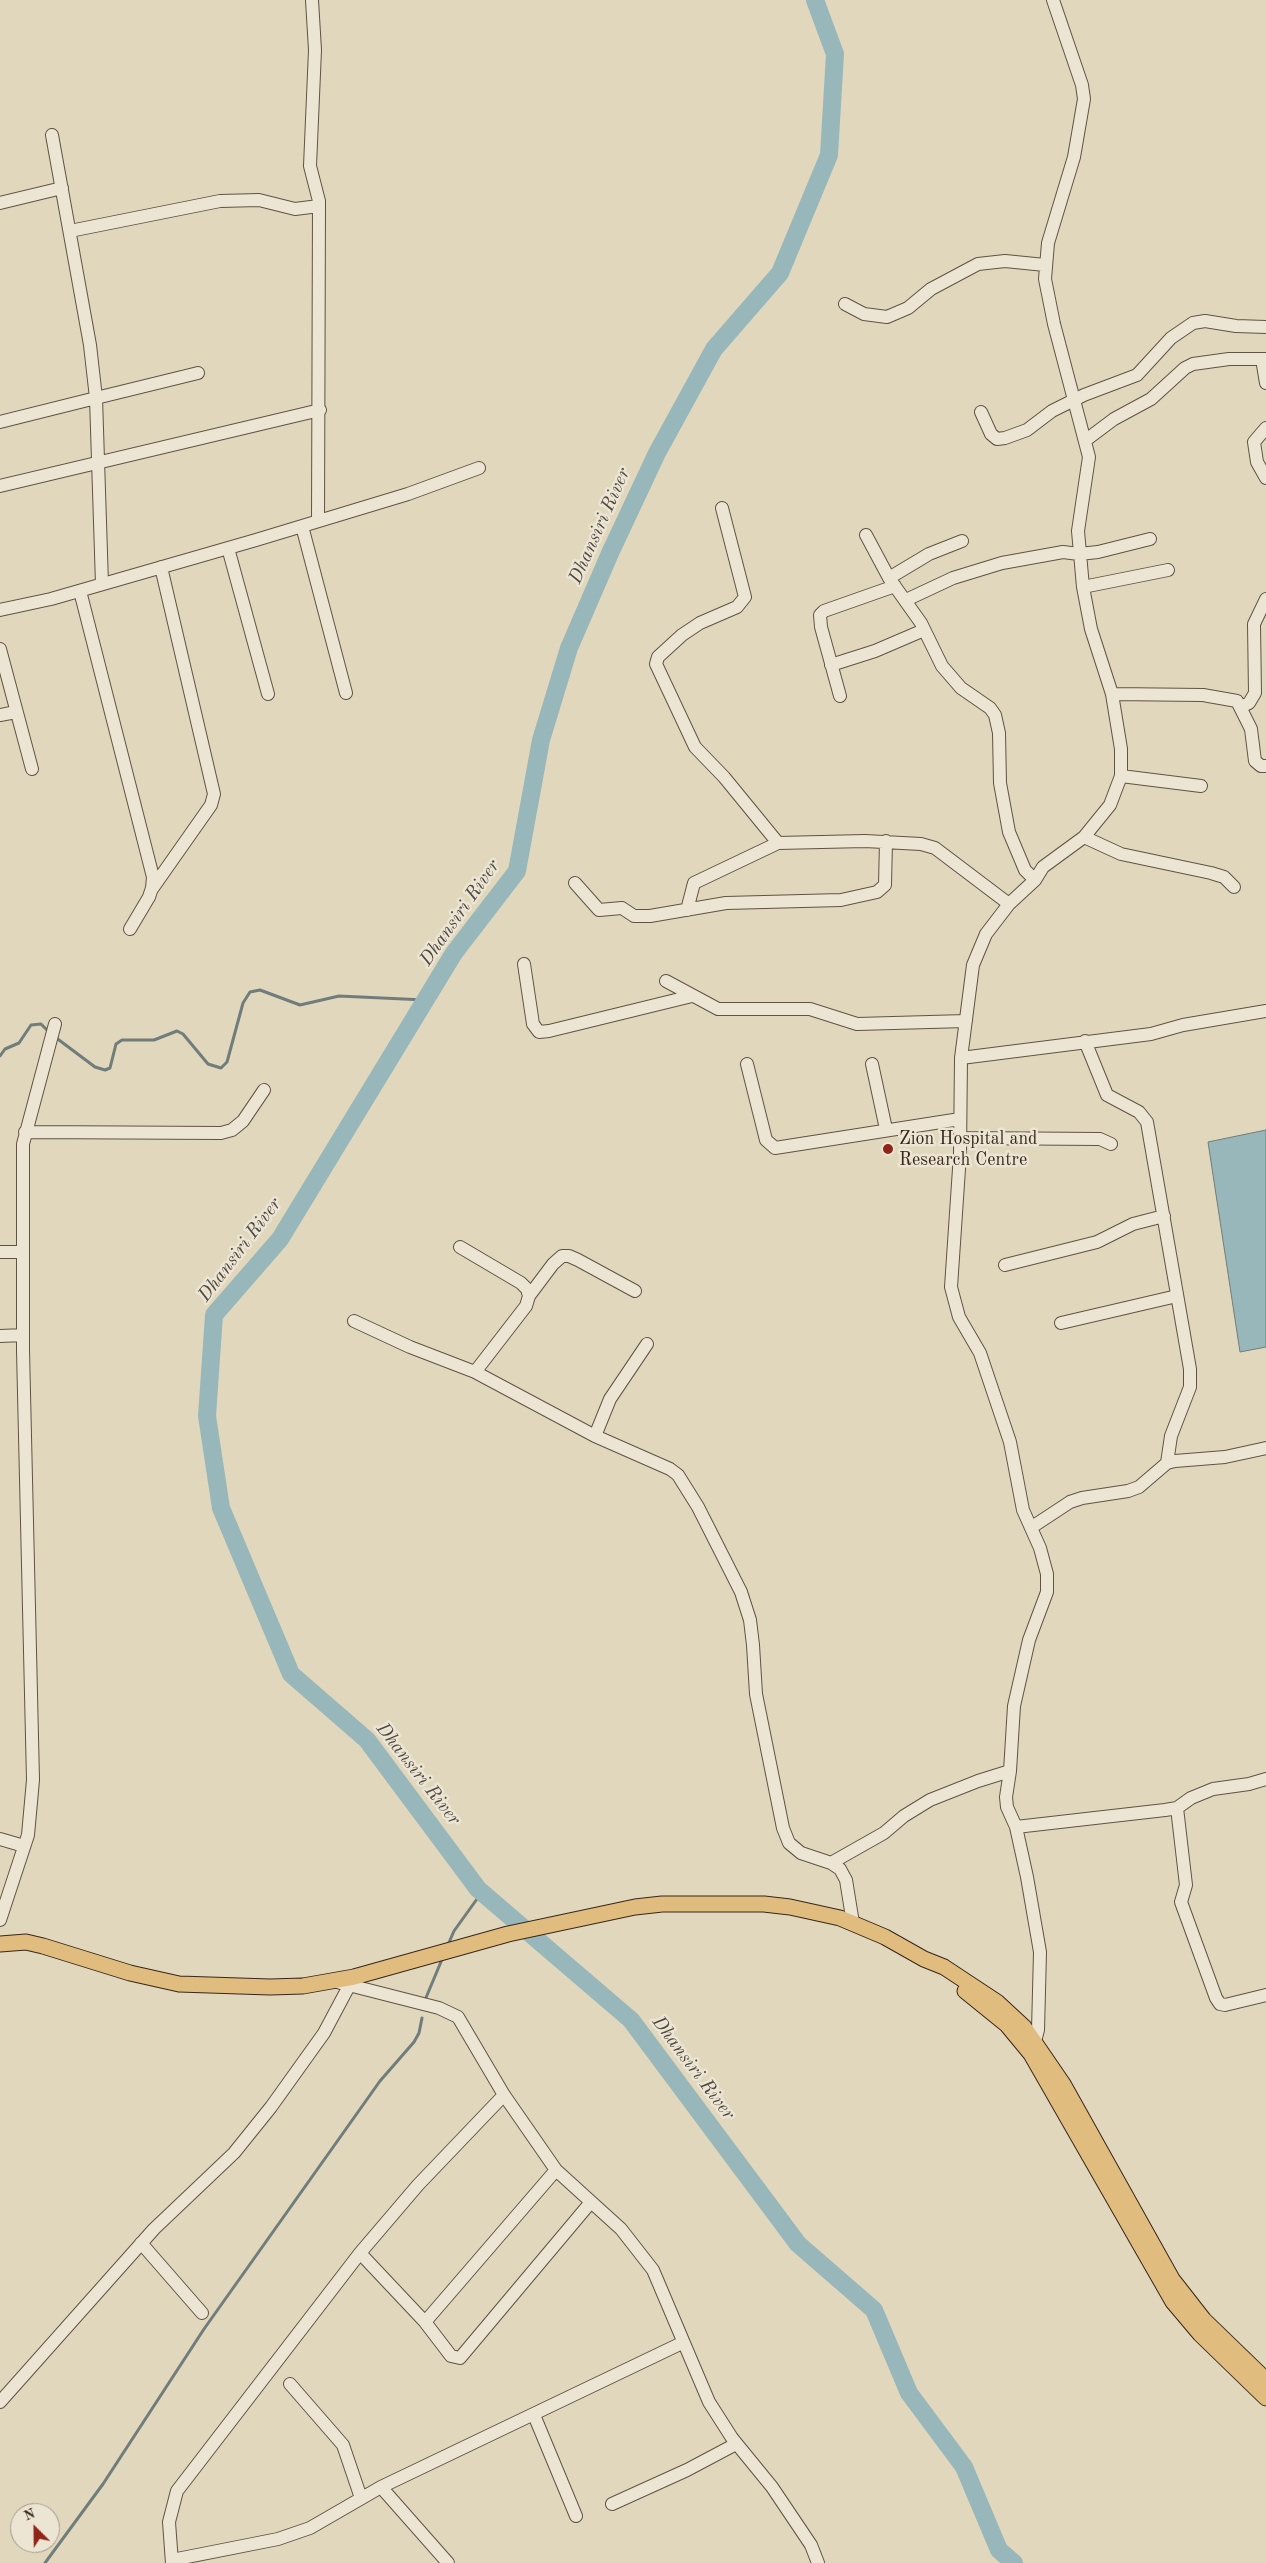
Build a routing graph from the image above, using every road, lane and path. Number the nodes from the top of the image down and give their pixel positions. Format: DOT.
graph roads {
  1 [pos="312,0"];
  2 [pos="1053,0"];
  3 [pos="52,135"];
  4 [pos="62,188"];
  5 [pos="0,202"];
  6 [pos="319,206"];
  7 [pos="70,232"];
  8 [pos="1045,265"];
  9 [pos="845,304"];
  10 [pos="1266,327"];
  11 [pos="1264,359"];
  12 [pos="198,373"];
  13 [pos="1266,383"];
  14 [pos="96,398"];
  15 [pos="1074,403"];
  16 [pos="320,410"];
  17 [pos="982,412"];
  18 [pos="0,422"];
  19 [pos="1266,428"];
  20 [pos="1085,436"];
  21 [pos="99,461"];
  22 [pos="479,468"];
  23 [pos="1266,478"];
  24 [pos="0,486"];
  25 [pos="722,508"];
  26 [pos="318,521"];
  27 [pos="302,526"];
  28 [pos="866,536"];
  29 [pos="1150,540"];
  30 [pos="962,541"];
  31 [pos="228,548"];
  32 [pos="1079,554"];
  33 [pos="161,567"];
  34 [pos="1168,570"];
  35 [pos="892,582"];
  36 [pos="102,584"];
  37 [pos="1082,587"];
  38 [pos="80,591"];
  39 [pos="1266,599"];
  40 [pos="906,600"];
  41 [pos="0,610"];
  42 [pos="924,630"];
  43 [pos="0,649"];
  44 [pos="831,665"];
  45 [pos="346,693"];
  46 [pos="268,694"];
  47 [pos="1112,694"];
  48 [pos="840,696"];
  49 [pos="1242,707"];
  50 [pos="16,712"];
  51 [pos="0,715"];
  52 [pos="1266,766"];
  53 [pos="32,769"];
  54 [pos="1121,776"];
  55 [pos="1201,786"];
  56 [pos="1084,837"];
  57 [pos="886,841"];
  58 [pos="778,843"];
  59 [pos="1035,880"];
  60 [pos="575,883"];
  61 [pos="1234,887"];
  62 [pos="152,890"];
  63 [pos="1009,904"];
  64 [pos="687,910"];
  65 [pos="130,929"];
  66 [pos="524,964"];
  67 [pos="666,981"];
  68 [pos="692,996"];
  69 [pos="1266,1011"];
  70 [pos="966,1021"];
  71 [pos="55,1024"];
  72 [pos="1085,1042"];
  73 [pos="961,1058"];
  74 [pos="747,1064"];
  75 [pos="872,1064"];
  76 [pos="264,1090"];
  77 [pos="960,1119"];
  78 [pos="886,1129"];
  79 [pos="25,1132"];
  80 [pos="960,1138"];
  81 [pos="1111,1144"];
  82 [pos="1164,1216"];
  83 [pos="460,1247"];
  84 [pos="0,1252"];
  85 [pos="22,1252"];
  86 [pos="1005,1265"];
  87 [pos="635,1291"];
  88 [pos="528,1296"];
  89 [pos="1177,1296"];
  90 [pos="354,1321"];
  91 [pos="1060,1323"];
  92 [pos="23,1335"];
  93 [pos="0,1336"];
  94 [pos="647,1344"];
  95 [pos="475,1372"];
  96 [pos="595,1436"];
  97 [pos="1266,1448"];
  98 [pos="1167,1463"];
  99 [pos="1032,1527"];
  100 [pos="1010,1771"];
  101 [pos="1266,1779"];
  102 [pos="1177,1808"];
  103 [pos="1016,1827"];
  104 [pos="0,1839"];
  105 [pos="24,1846"];
  106 [pos="831,1862"];
  107 [pos="3,1903"];
  108 [pos="0,1920"];
  109 [pos="853,1923"];
  110 [pos="0,1944"];
  111 [pos="333,1981"];
  112 [pos="349,1986"];
  113 [pos="1266,1995"];
  114 [pos="1033,2047"];
  115 [pos="504,2095"];
  116 [pos="556,2170"];
  117 [pos="591,2202"];
  118 [pos="141,2243"];
  119 [pos="360,2253"];
  120 [pos="202,2313"];
  121 [pos="425,2322"];
  122 [pos="682,2343"];
  123 [pos="1266,2380"];
  124 [pos="290,2384"];
  125 [pos="1266,2398"];
  126 [pos="0,2402"];
  127 [pos="534,2415"];
  128 [pos="736,2444"];
  129 [pos="381,2487"];
  130 [pos="362,2498"];
  131 [pos="612,2504"];
  132 [pos="576,2516"];
  133 [pos="172,2561"];
  134 [pos="448,2563"];
  135 [pos="818,2563"];
  1 -- 6 [label="street"];
  2 -- 8 [label="street"];
  3 -- 4 [label="street"];
  4 -- 5 [label="street"];
  4 -- 7 [label="street"];
  6 -- 7 [label="street"];
  6 -- 16 [label="street"];
  7 -- 14 [label="street"];
  8 -- 9 [label="street"];
  8 -- 15 [label="street"];
  10 -- 15 [label="street"];
  11 -- 13 [label="street"];
  11 -- 20 [label="street"];
  12 -- 14 [label="street"];
  14 -- 18 [label="street"];
  14 -- 21 [label="street"];
  15 -- 17 [label="street"];
  15 -- 20 [label="street"];
  16 -- 21 [label="street"];
  16 -- 26 [label="street"];
  19 -- 23 [label="street"];
  20 -- 32 [label="street"];
  21 -- 24 [label="street"];
  21 -- 36 [label="street"];
  22 -- 26 [label="street"];
  25 -- 58 [label="street"];
  26 -- 27 [label="street"];
  27 -- 31 [label="street"];
  27 -- 45 [label="street"];
  28 -- 35 [label="street"];
  29 -- 32 [label="street"];
  30 -- 35 [label="street"];
  31 -- 33 [label="street"];
  31 -- 46 [label="street"];
  32 -- 37 [label="street"];
  32 -- 40 [label="street"];
  33 -- 36 [label="street"];
  33 -- 62 [label="street"];
  34 -- 37 [label="street"];
  35 -- 40 [label="street"];
  35 -- 44 [label="street"];
  36 -- 38 [label="street"];
  37 -- 47 [label="street"];
  38 -- 41 [label="street"];
  38 -- 62 [label="street"];
  39 -- 49 [label="street"];
  40 -- 42 [label="street"];
  42 -- 44 [label="street"];
  42 -- 59 [label="street"];
  43 -- 50 [label="street"];
  44 -- 48 [label="street"];
  47 -- 49 [label="street"];
  47 -- 54 [label="street"];
  49 -- 52 [label="street"];
  50 -- 51 [label="street"];
  50 -- 53 [label="street"];
  54 -- 55 [label="street"];
  54 -- 56 [label="street"];
  56 -- 59 [label="street"];
  56 -- 61 [label="street"];
  57 -- 58 [label="street"];
  57 -- 63 [label="street"];
  57 -- 64 [label="street"];
  58 -- 64 [label="street"];
  59 -- 63 [label="street"];
  60 -- 64 [label="street"];
  62 -- 65 [label="street"];
  63 -- 70 [label="street"];
  66 -- 68 [label="street"];
  67 -- 68 [label="street"];
  68 -- 70 [label="street"];
  69 -- 72 [label="street"];
  70 -- 73 [label="street"];
  71 -- 79 [label="street"];
  72 -- 73 [label="street"];
  72 -- 82 [label="street"];
  73 -- 77 [label="street"];
  74 -- 78 [label="street"];
  75 -- 78 [label="street"];
  76 -- 79 [label="street"];
  77 -- 78 [label="street"];
  77 -- 80 [label="street"];
  79 -- 85 [label="street"];
  80 -- 81 [label="street"];
  80 -- 99 [label="street"];
  82 -- 86 [label="street"];
  82 -- 89 [label="street"];
  83 -- 88 [label="street"];
  84 -- 85 [label="street"];
  85 -- 92 [label="street"];
  87 -- 88 [label="street"];
  88 -- 95 [label="street"];
  89 -- 91 [label="street"];
  89 -- 98 [label="street"];
  90 -- 95 [label="street"];
  92 -- 93 [label="street"];
  92 -- 105 [label="street"];
  94 -- 96 [label="street"];
  95 -- 96 [label="street"];
  96 -- 106 [label="street"];
  97 -- 98 [label="street"];
  98 -- 99 [label="street"];
  99 -- 100 [label="street"];
  100 -- 103 [label="street"];
  100 -- 106 [label="street"];
  101 -- 102 [label="street"];
  102 -- 103 [label="street"];
  102 -- 113 [label="street"];
  103 -- 114 [label="street"];
  104 -- 105 [label="street"];
  105 -- 107 [label="street"];
  106 -- 109 [label="street"];
  107 -- 108 [label="street"];
  109 -- 111 [label="main road"];
  109 -- 114 [label="main road"];
  110 -- 111 [label="main road"];
  111 -- 112 [label="street"];
  112 -- 115 [label="street"];
  112 -- 118 [label="street"];
  114 -- 123 [label="main road"];
  114 -- 125 [label="main road"];
  115 -- 116 [label="street"];
  115 -- 119 [label="street"];
  116 -- 117 [label="street"];
  116 -- 121 [label="street"];
  117 -- 121 [label="street"];
  117 -- 122 [label="street"];
  118 -- 120 [label="street"];
  118 -- 126 [label="street"];
  119 -- 121 [label="street"];
  119 -- 133 [label="street"];
  122 -- 127 [label="street"];
  122 -- 128 [label="street"];
  124 -- 130 [label="street"];
  127 -- 129 [label="street"];
  127 -- 132 [label="street"];
  128 -- 131 [label="street"];
  128 -- 135 [label="street"];
  129 -- 130 [label="street"];
  129 -- 134 [label="street"];
  130 -- 133 [label="street"];
}
